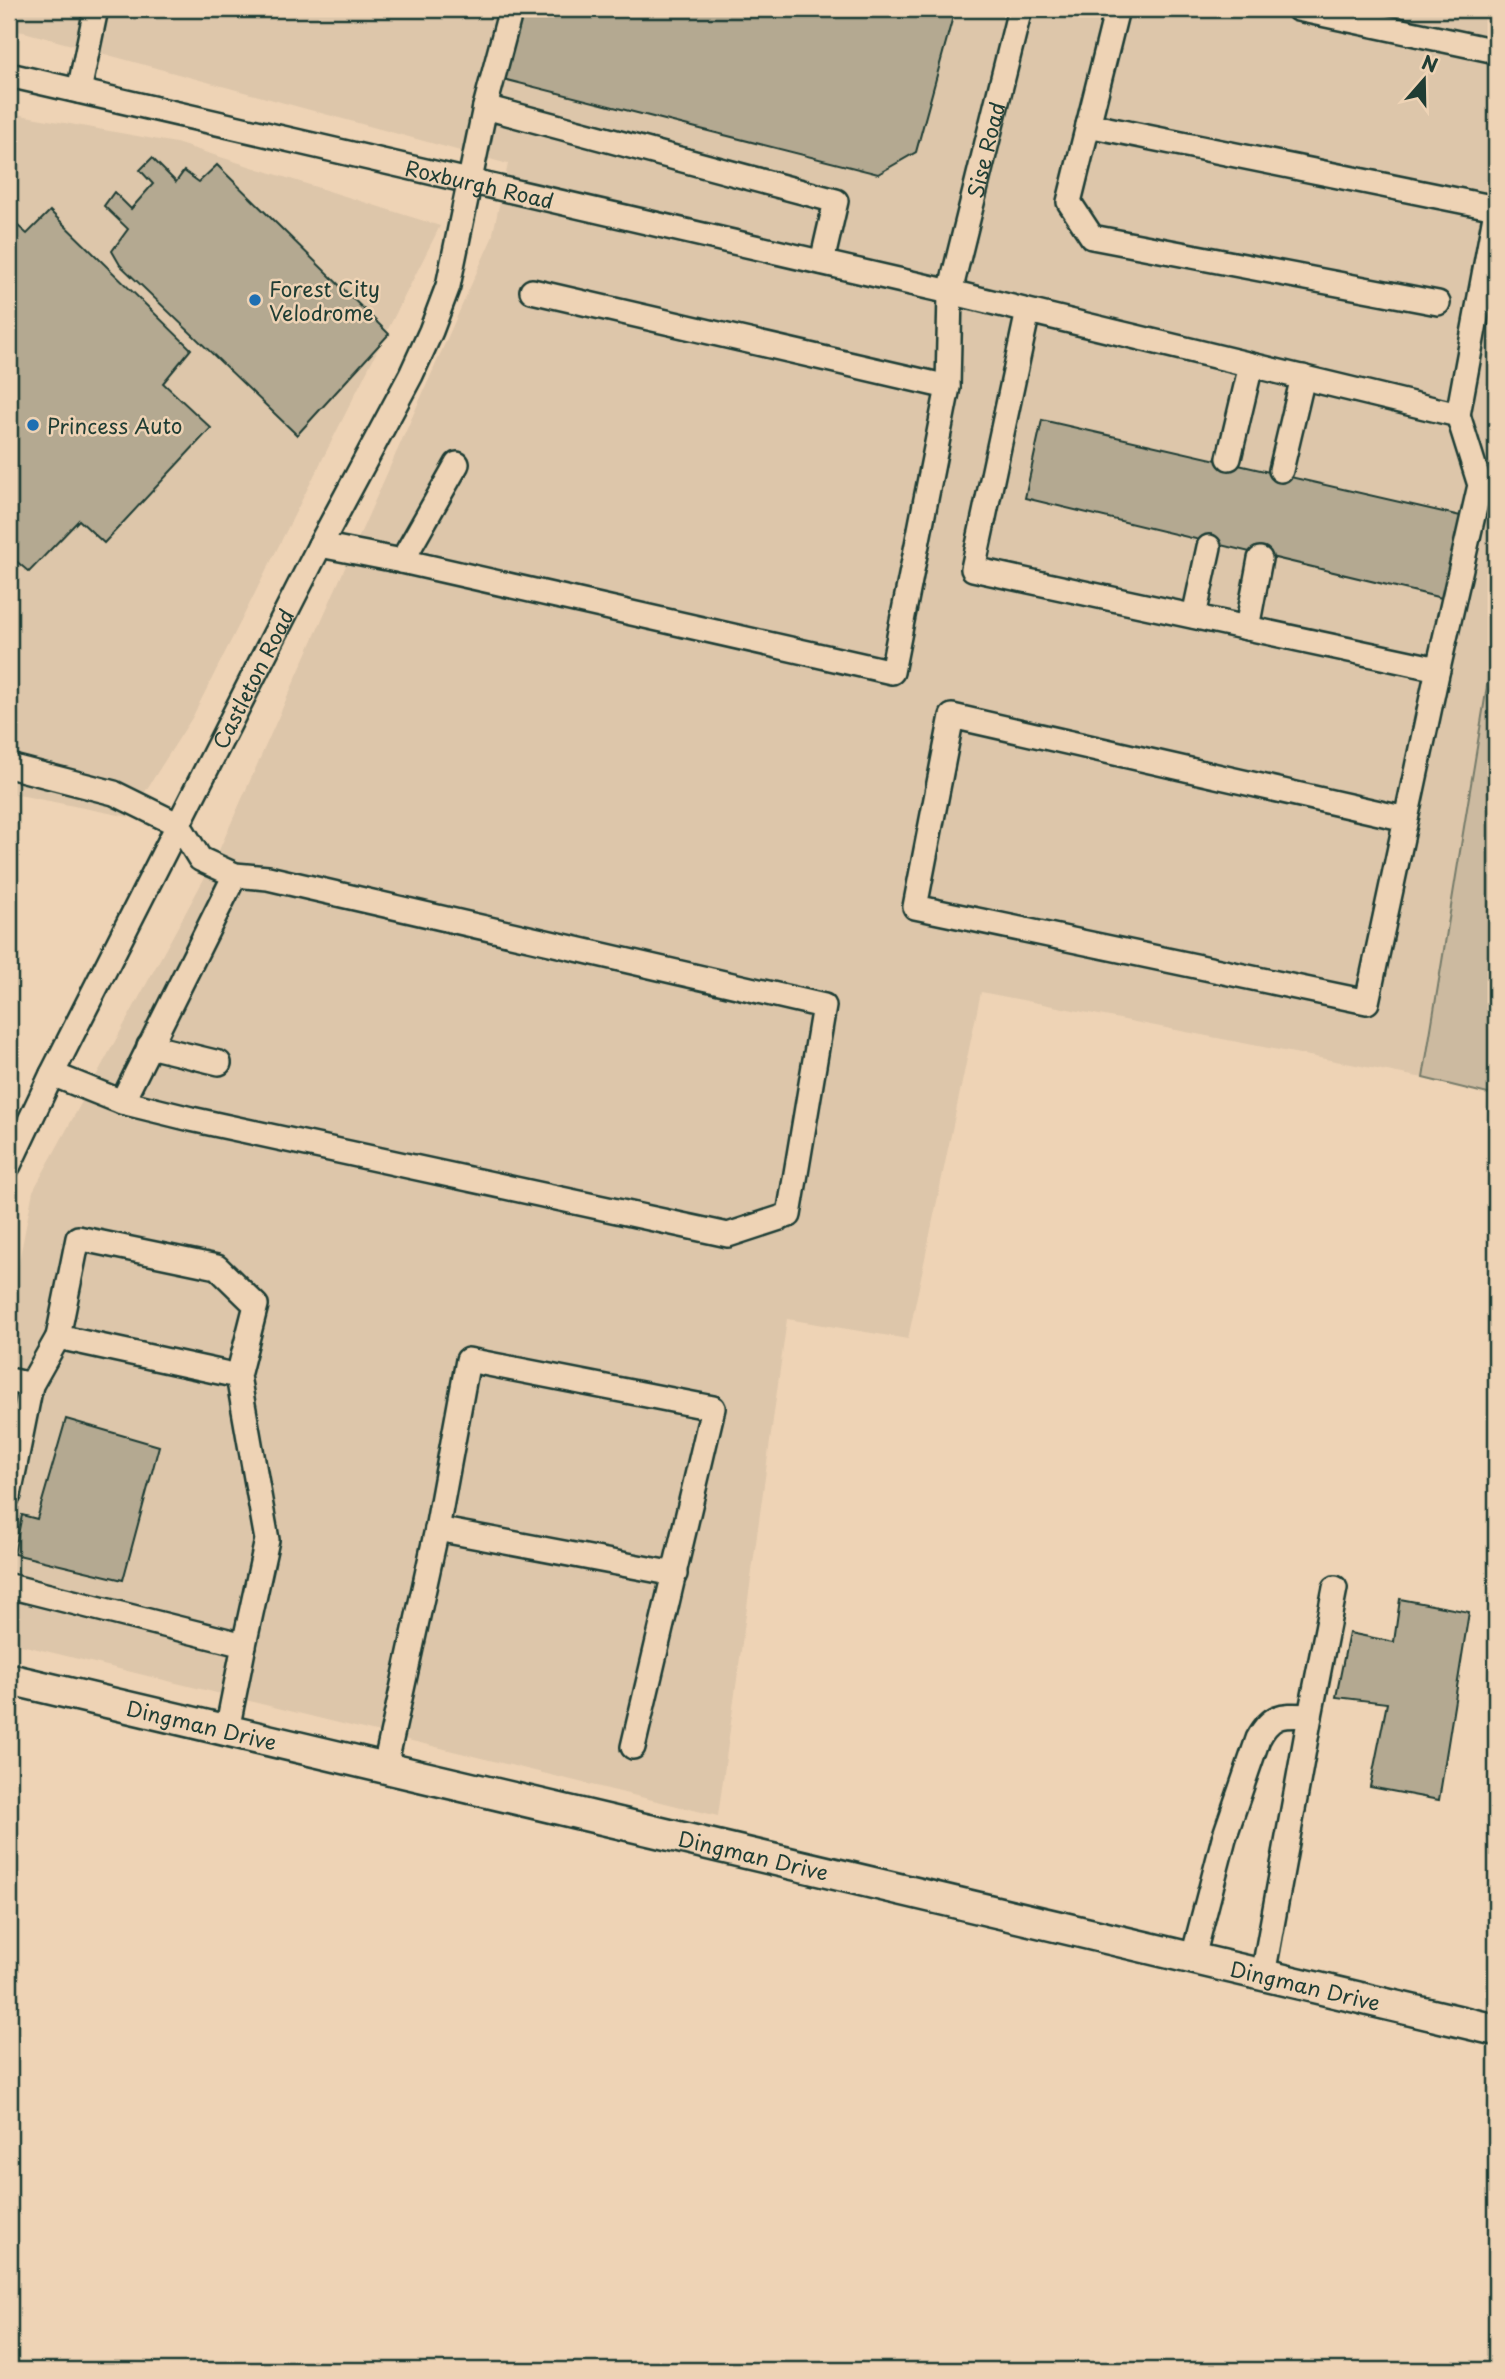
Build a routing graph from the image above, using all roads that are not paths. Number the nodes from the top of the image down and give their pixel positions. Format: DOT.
graph roads {
  1 [pos="96,9"];
  2 [pos="511,9"];
  3 [pos="1020,9"];
  4 [pos="1117,9"];
  5 [pos="1298,9"];
  6 [pos="1496,51"];
  7 [pos="9,75"];
  8 [pos="79,91"];
  9 [pos="485,107"];
  10 [pos="1088,125"];
  11 [pos="470,181"];
  12 [pos="1496,209"];
  13 [pos="821,262"];
  14 [pos="532,291"];
  15 [pos="950,292"];
  16 [pos="1438,303"];
  17 [pos="1028,311"];
  18 [pos="1251,365"];
  19 [pos="1303,377"];
  20 [pos="948,387"];
  21 [pos="1458,415"];
  22 [pos="1229,458"];
  23 [pos="457,464"];
  24 [pos="1280,470"];
  25 [pos="320,545"];
  26 [pos="1209,547"];
  27 [pos="1260,559"];
  28 [pos="402,561"];
  29 [pos="1194,616"];
  30 [pos="1247,628"];
  31 [pos="1438,669"];
  32 [pos="9,766"];
  33 [pos="1406,819"];
  34 [pos="179,825"];
  35 [pos="235,875"];
  36 [pos="149,1046"];
  37 [pos="219,1063"];
  38 [pos="52,1074"];
  39 [pos="122,1102"];
  40 [pos="9,1166"];
  41 [pos="58,1337"];
  42 [pos="238,1376"];
  43 [pos="20,1383"];
  44 [pos="9,1494"];
  45 [pos="437,1529"];
  46 [pos="676,1573"];
  47 [pos="9,1586"];
  48 [pos="1335,1588"];
  49 [pos="244,1645"];
  50 [pos="9,1678"];
  51 [pos="1310,1716"];
  52 [pos="227,1730"];
  53 [pos="633,1747"];
  54 [pos="385,1767"];
  55 [pos="1193,1957"];
  56 [pos="1263,1975"];
  57 [pos="1496,2031"];
  1 -- 8 [label="street"];
  2 -- 9 [label="street, Castleton Road"];
  3 -- 15 [label="street, Sise Road"];
  4 -- 10 [label="street"];
  5 -- 6 [label="street"];
  7 -- 8 [label="street, Roxburgh Road"];
  8 -- 11 [label="street, Roxburgh Road"];
  9 -- 11 [label="street, Castleton Road"];
  9 -- 13 [label="street"];
  10 -- 12 [label="street"];
  10 -- 16 [label="street"];
  11 -- 13 [label="street, Roxburgh Road"];
  11 -- 25 [label="street, Castleton Road"];
  12 -- 21 [label="street"];
  13 -- 15 [label="street, Roxburgh Road"];
  14 -- 20 [label="street"];
  15 -- 17 [label="street, Roxburgh Road"];
  15 -- 20 [label="street, Sise Road"];
  17 -- 18 [label="street, Roxburgh Road"];
  17 -- 29 [label="street"];
  18 -- 19 [label="street, Roxburgh Road"];
  18 -- 22 [label="street"];
  19 -- 21 [label="street, Roxburgh Road"];
  19 -- 24 [label="street"];
  20 -- 28 [label="street, Sise Road"];
  21 -- 31 [label="street"];
  23 -- 28 [label="street"];
  25 -- 28 [label="street"];
  25 -- 34 [label="street, Castleton Road"];
  26 -- 29 [label="street"];
  27 -- 30 [label="street"];
  29 -- 30 [label="street"];
  30 -- 31 [label="street"];
  31 -- 33 [label="street"];
  32 -- 34 [label="street"];
  33 -- 33 [label="street"];
  34 -- 35 [label="street"];
  34 -- 38 [label="street, Castleton Road"];
  35 -- 36 [label="street"];
  35 -- 39 [label="street"];
  36 -- 37 [label="street"];
  36 -- 39 [label="street"];
  38 -- 39 [label="street"];
  38 -- 40 [label="street, Castleton Road"];
  41 -- 42 [label="street"];
  41 -- 42 [label="street"];
  41 -- 43 [label="street"];
  42 -- 49 [label="street"];
  43 -- 44 [label="street"];
  45 -- 46 [label="street"];
  45 -- 46 [label="street"];
  45 -- 54 [label="street"];
  46 -- 53 [label="street"];
  47 -- 49 [label="street"];
  48 -- 51 [label="street"];
  49 -- 52 [label="street"];
  50 -- 52 [label="main road, Dingman Drive"];
  51 -- 55 [label="street"];
  51 -- 56 [label="street"];
  52 -- 54 [label="main road, Dingman Drive"];
  54 -- 55 [label="main road, Dingman Drive"];
  55 -- 56 [label="main road, Dingman Drive"];
  56 -- 57 [label="main road, Dingman Drive"];
}
